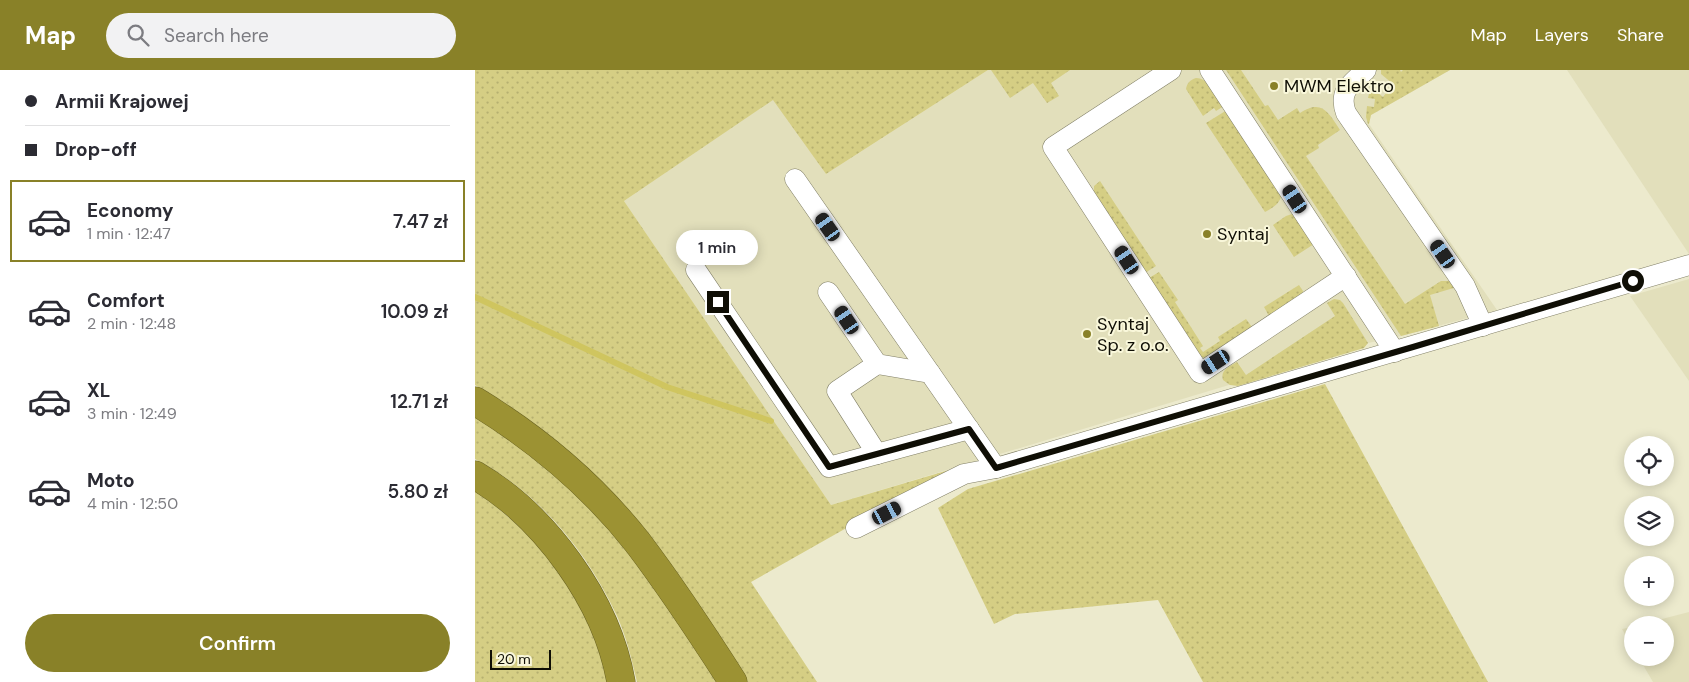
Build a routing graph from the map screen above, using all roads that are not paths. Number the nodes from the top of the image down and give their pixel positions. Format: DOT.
graph roads {
  1 [pos="1171,70"];
  2 [pos="1210,70"];
  3 [pos="1366,70"];
  4 [pos="795,178"];
  5 [pos="1689,265"];
  6 [pos="696,270"];
  7 [pos="1346,276"];
  8 [pos="828,292"];
  9 [pos="1483,326"];
  10 [pos="1395,352"];
  11 [pos="877,364"];
  12 [pos="930,373"];
  13 [pos="475,401"];
  14 [pos="969,429"];
  15 [pos="877,454"];
  16 [pos="996,468"];
  17 [pos="475,475"];
  18 [pos="856,528"];
  19 [pos="621,682"];
  20 [pos="733,682"];
  1 -- 7 [label="street"];
  2 -- 7 [label="street"];
  3 -- 9 [label="street"];
  4 -- 12 [label="street"];
  5 -- 9 [label="street"];
  6 -- 15 [label="street"];
  7 -- 10 [label="street"];
  8 -- 11 [label="street"];
  9 -- 10 [label="street"];
  10 -- 16 [label="street"];
  11 -- 12 [label="street"];
  11 -- 15 [label="street"];
  12 -- 14 [label="street"];
  13 -- 20 [label="highway"];
  14 -- 15 [label="street"];
  14 -- 16 [label="street"];
  16 -- 18 [label="street"];
  17 -- 19 [label="highway"];
}
